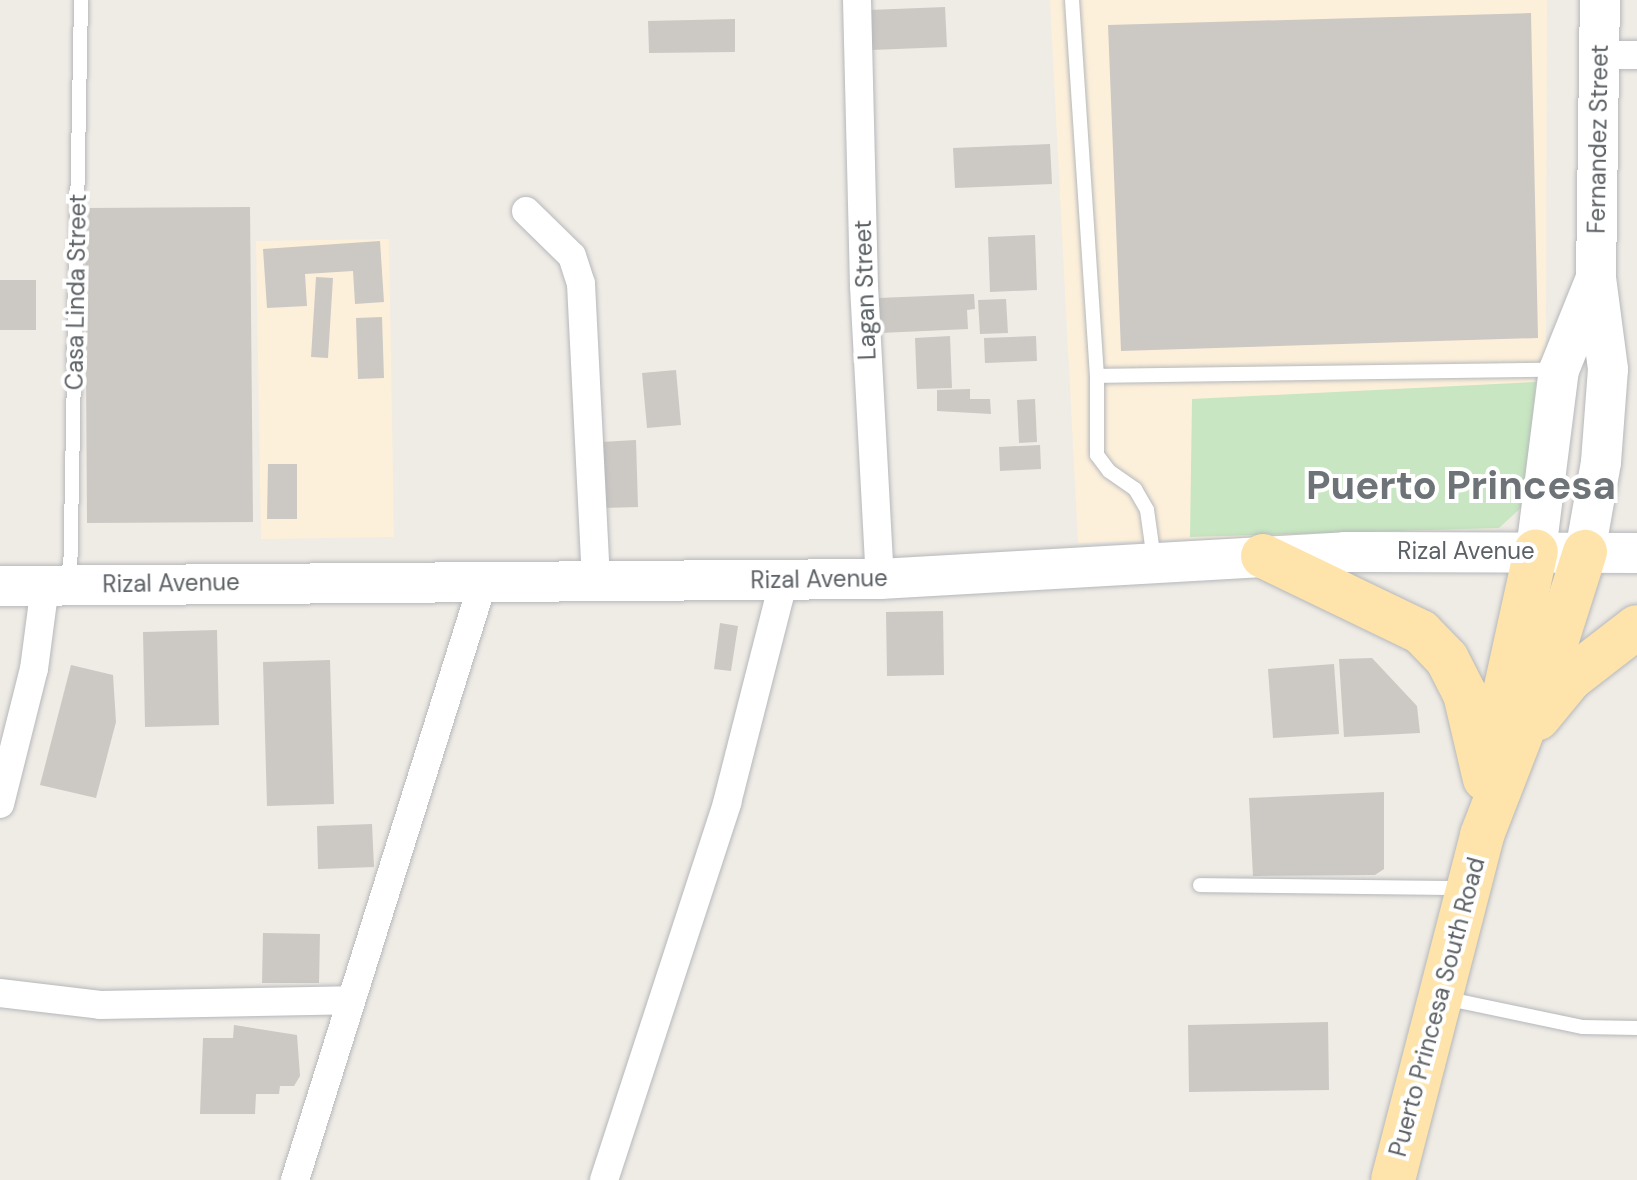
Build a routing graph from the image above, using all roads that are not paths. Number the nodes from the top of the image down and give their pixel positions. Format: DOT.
graph roads {
  1 [pos="81,0"];
  2 [pos="857,0"];
  3 [pos="1072,0"];
  4 [pos="1600,0"];
  5 [pos="1618,55"];
  6 [pos="526,211"];
  7 [pos="1596,278"];
  8 [pos="1559,370"];
  9 [pos="1097,376"];
  10 [pos="1536,551"];
  11 [pos="1585,552"];
  12 [pos="1637,553"];
  13 [pos="1263,556"];
  14 [pos="1154,560"];
  15 [pos="484,579"];
  16 [pos="596,579"];
  17 [pos="880,579"];
  18 [pos="784,580"];
  19 [pos="58,584"];
  20 [pos="0,586"];
  21 [pos="1637,627"];
  22 [pos="1516,745"];
  23 [pos="1485,779"];
  24 [pos="0,804"];
  25 [pos="1482,835"];
  26 [pos="1200,885"];
  27 [pos="1468,888"];
  28 [pos="0,993"];
  29 [pos="1440,997"];
  30 [pos="350,1000"];
  31 [pos="1637,1028"];
  32 [pos="295,1180"];
  33 [pos="604,1180"];
  34 [pos="1393,1180"];
  1 -- 19 [label="lane, Casa Linda Street"];
  2 -- 17 [label="street, Lagan Street"];
  3 -- 9 [label="lane"];
  4 -- 5 [label="street, Fernandez Street"];
  5 -- 7 [label="street, Fernandez Street"];
  6 -- 16 [label="street"];
  7 -- 8 [label="street, Fernandez Street"];
  7 -- 11 [label="street, Fernandez Street"];
  8 -- 9 [label="lane"];
  8 -- 10 [label="street, Fernandez Street"];
  9 -- 14 [label="lane"];
  10 -- 11 [label="street, Rizal Avenue"];
  10 -- 13 [label="street, Rizal Avenue"];
  10 -- 23 [label="main road, Puerto Princesa South Road"];
  11 -- 12 [label="street, Rizal Avenue"];
  11 -- 22 [label="main road, Puerto Princesa South Road"];
  13 -- 14 [label="street, Rizal Avenue"];
  13 -- 23 [label="main road"];
  14 -- 17 [label="street, Rizal Avenue"];
  15 -- 16 [label="street, Rizal Avenue"];
  15 -- 19 [label="street, Rizal Avenue"];
  15 -- 30 [label="street"];
  16 -- 18 [label="street, Rizal Avenue"];
  17 -- 18 [label="street, Rizal Avenue"];
  18 -- 33 [label="street"];
  19 -- 20 [label="street, Rizal Avenue"];
  19 -- 24 [label="street"];
  21 -- 22 [label="main road"];
  22 -- 25 [label="main road, Puerto Princesa South Road"];
  23 -- 25 [label="main road, Puerto Princesa South Road"];
  25 -- 27 [label="main road, Puerto Princesa South Road"];
  26 -- 27 [label="lane"];
  27 -- 29 [label="main road, Puerto Princesa South Road"];
  28 -- 30 [label="street"];
  29 -- 31 [label="lane"];
  29 -- 34 [label="main road, Puerto Princesa South Road"];
  30 -- 32 [label="street"];
}
